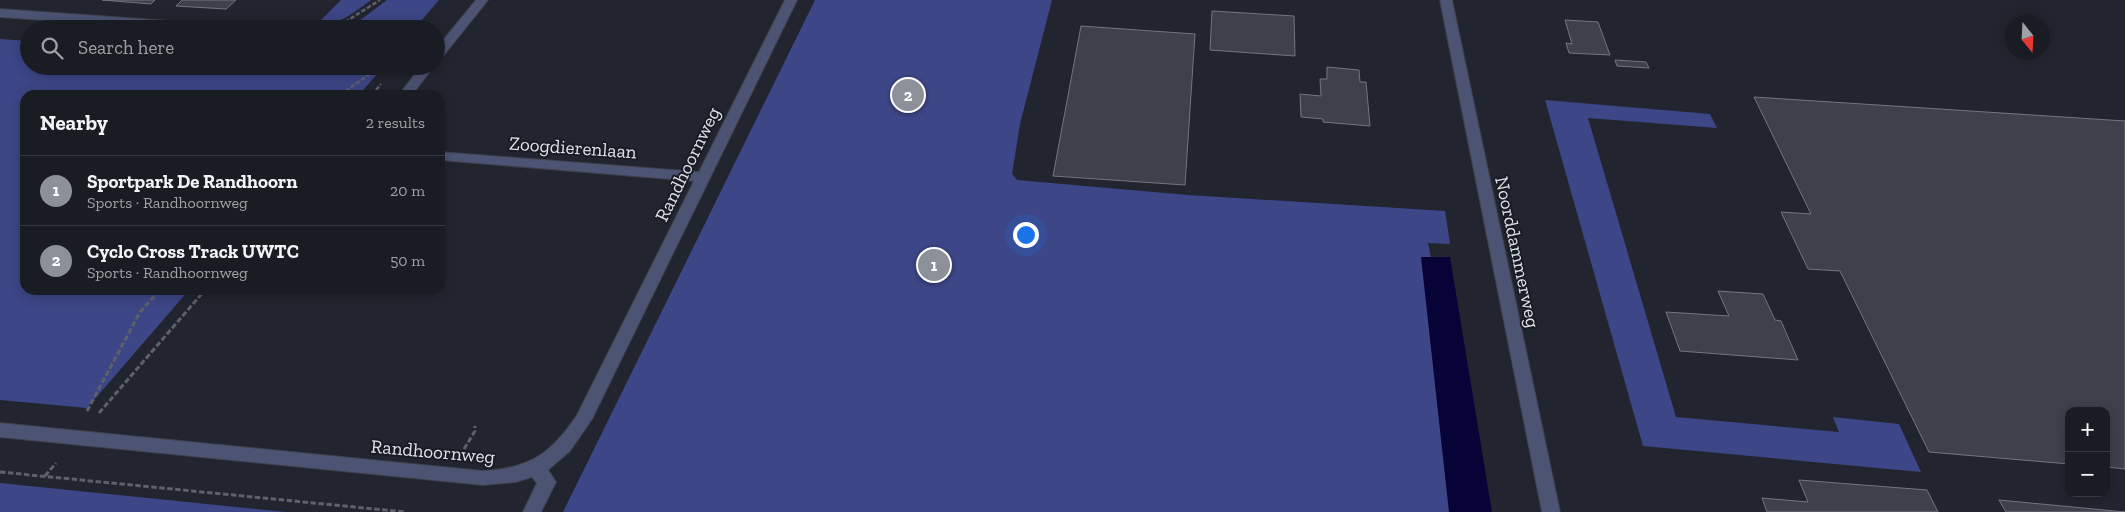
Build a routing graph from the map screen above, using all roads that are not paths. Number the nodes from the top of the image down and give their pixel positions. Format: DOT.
graph roads {
  1 [pos="482,0"];
  2 [pos="791,0"];
  3 [pos="1446,0"];
  4 [pos="0,13"];
  5 [pos="99,20"];
  6 [pos="445,40"];
  7 [pos="421,75"];
  8 [pos="409,90"];
  9 [pos="445,156"];
  10 [pos="703,176"];
  11 [pos="0,430"];
  12 [pos="536,468"];
  13 [pos="532,512"];
  14 [pos="1551,512"];
  1 -- 6 [label="street"];
  2 -- 10 [label="street, Randhoornweg"];
  3 -- 14 [label="street, Noorddammerweg"];
  4 -- 5 [label="street"];
  7 -- 8 [label="street"];
  9 -- 10 [label="street, Zoogdierenlaan"];
  10 -- 12 [label="street, Randhoornweg"];
  11 -- 12 [label="street, Randhoornweg"];
  12 -- 13 [label="street"];
}
